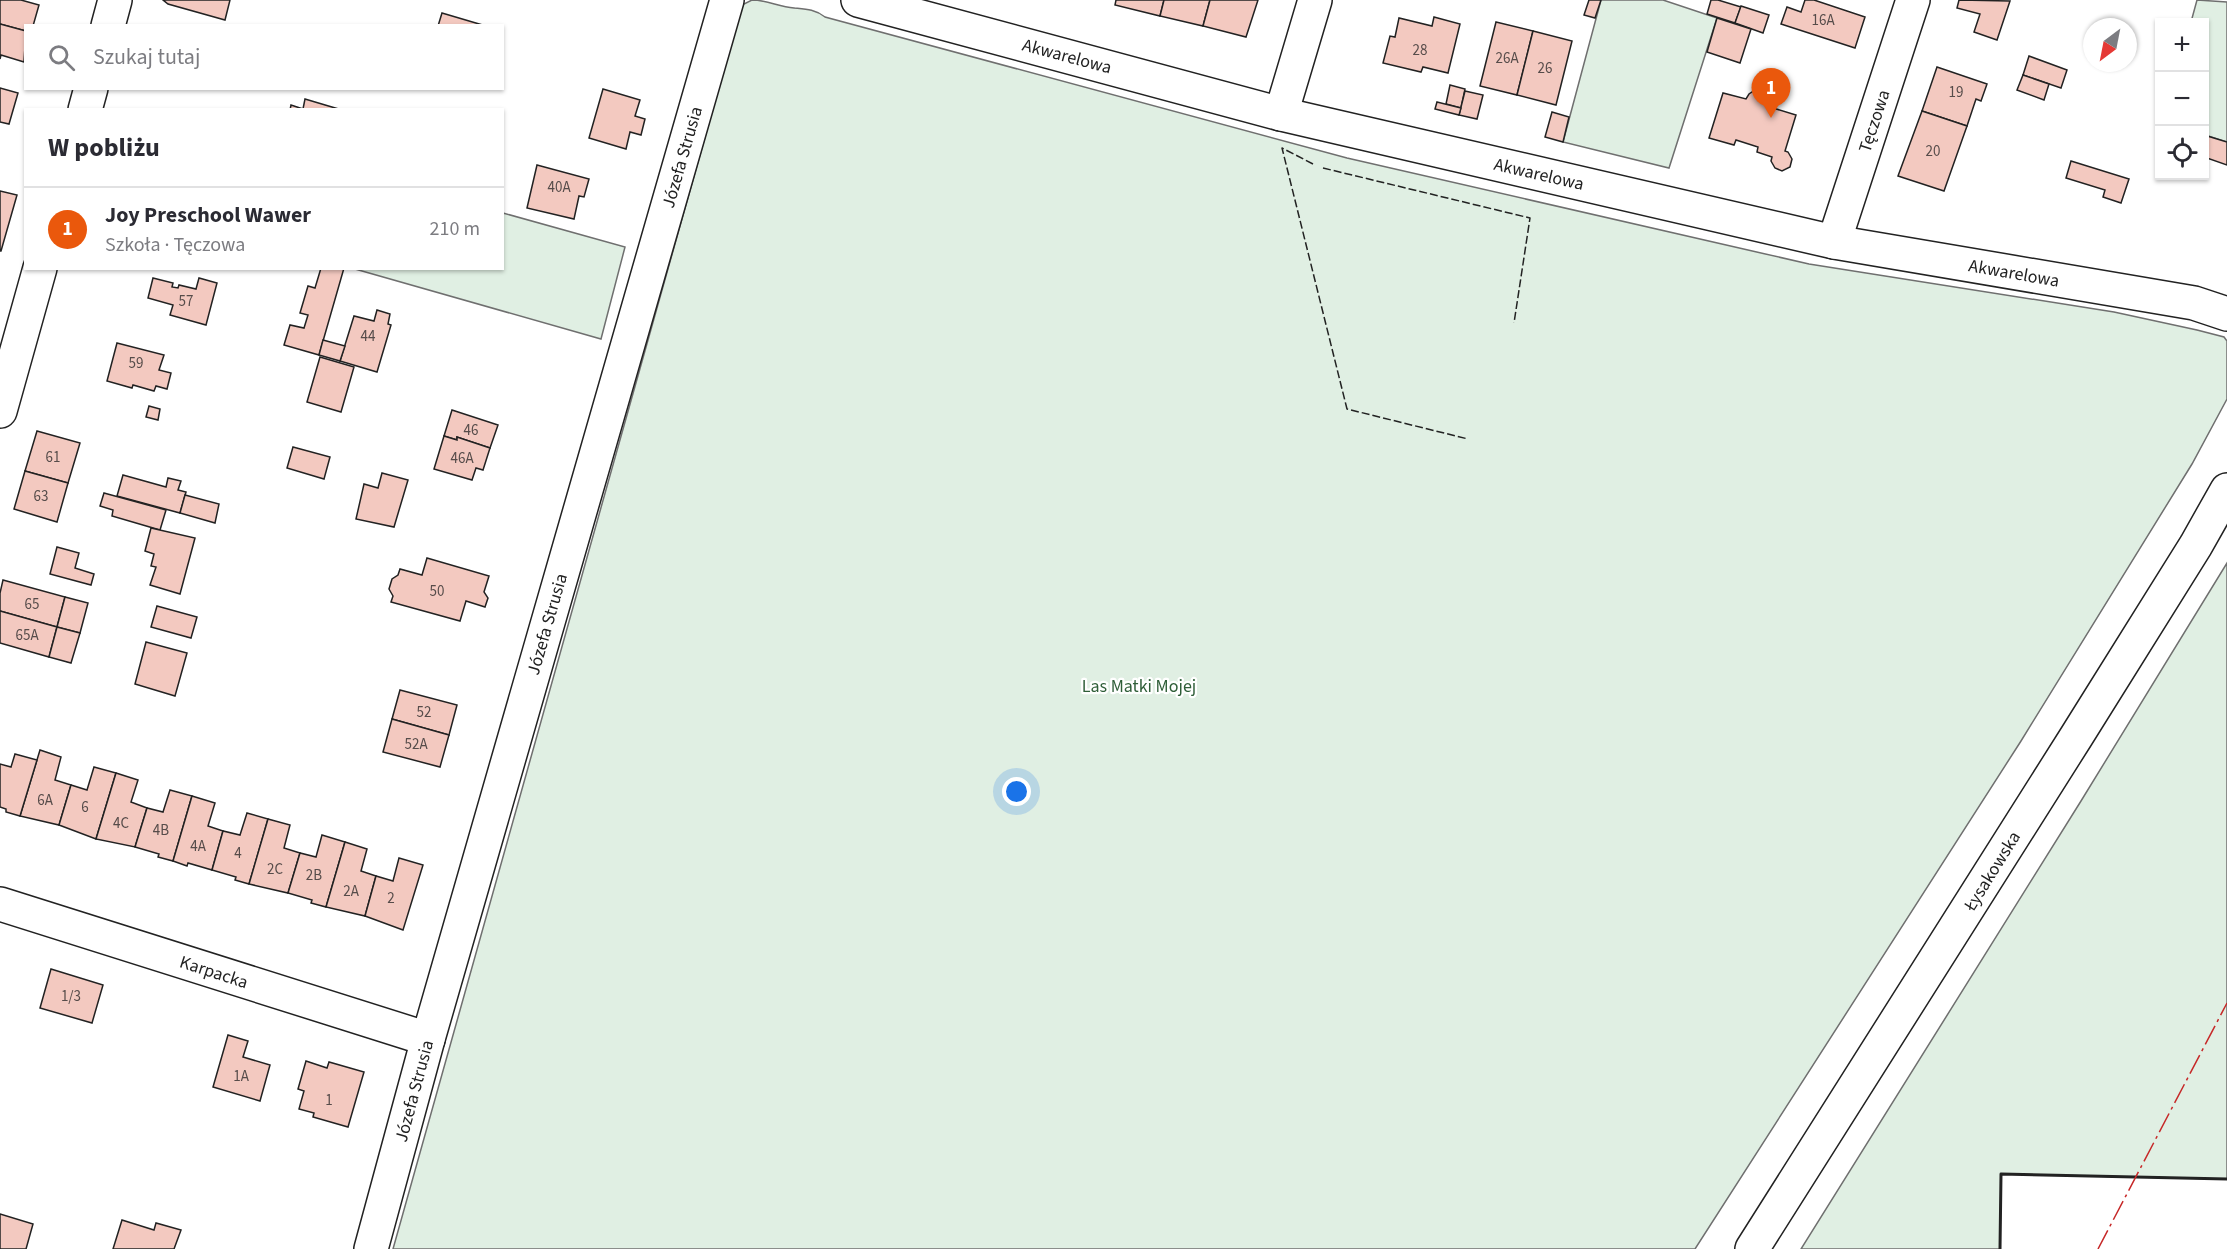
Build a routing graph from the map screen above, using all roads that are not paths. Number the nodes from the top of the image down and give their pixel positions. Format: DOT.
graph roads {
  1 [pos="116,0"];
  2 [pos="727,0"];
  3 [pos="858,0"];
  4 [pos="1315,0"];
  5 [pos="1913,0"];
  6 [pos="109,24"];
  7 [pos="90,90"];
  8 [pos="86,108"];
  9 [pos="1281,114"];
  10 [pos="1834,242"];
  11 [pos="39,270"];
  12 [pos="2227,314"];
  13 [pos="0,411"];
  14 [pos="2227,490"];
  15 [pos="0,904"];
  16 [pos="428,1039"];
  17 [pos="370,1249"];
  18 [pos="1752,1249"];
  1 -- 6 [label="street"];
  2 -- 16 [label="street, Józefa Strusia"];
  3 -- 9 [label="street, Akwarelowa"];
  4 -- 9 [label="street"];
  5 -- 10 [label="street, Tęczowa"];
  7 -- 8 [label="street"];
  9 -- 10 [label="street, Akwarelowa"];
  10 -- 12 [label="street, Akwarelowa"];
  11 -- 13 [label="street"];
  14 -- 18 [label="street, Łysakowska"];
  15 -- 16 [label="street, Karpacka"];
  16 -- 17 [label="street, Józefa Strusia"];
}
